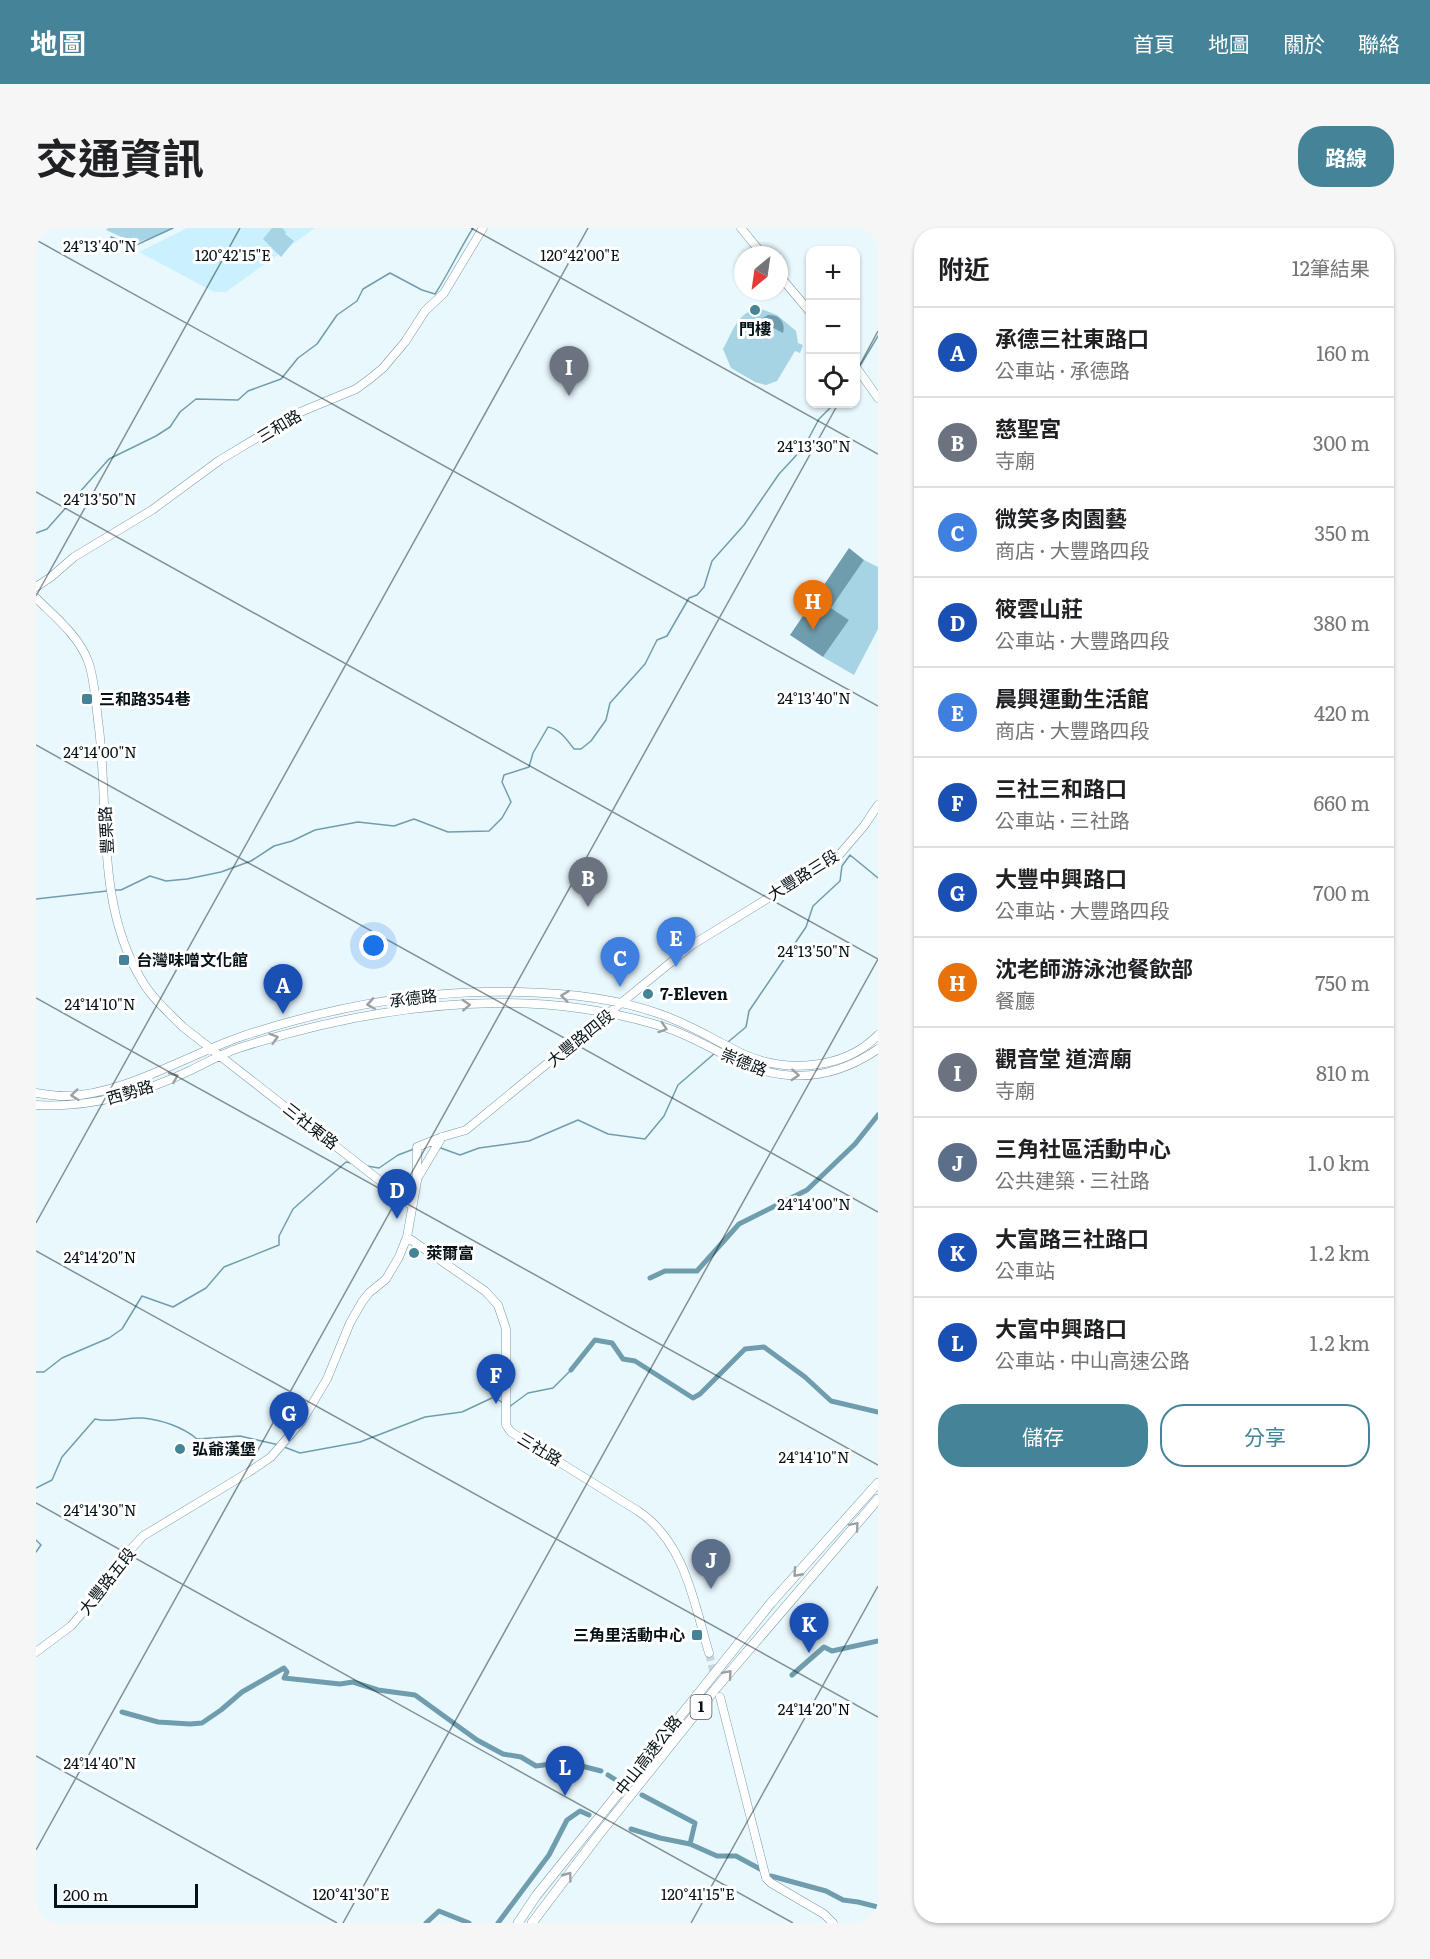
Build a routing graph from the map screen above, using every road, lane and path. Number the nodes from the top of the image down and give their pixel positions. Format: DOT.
graph roads {
  1 [pos="483,228"];
  2 [pos="741,228"];
  3 [pos="756,246"];
  4 [pos="788,286"];
  5 [pos="806,307"];
  6 [pos="860,374"];
  7 [pos="878,398"];
  8 [pos="36,587"];
  9 [pos="36,598"];
  10 [pos="878,805"];
  11 [pos="714,930"];
  12 [pos="623,1003"];
  13 [pos="609,1014"];
  14 [pos="878,1035"];
  15 [pos="209,1048"];
  16 [pos="878,1049"];
  17 [pos="218,1056"];
  18 [pos="36,1093"];
  19 [pos="36,1105"];
  20 [pos="442,1137"];
  21 [pos="417,1181"];
  22 [pos="411,1205"];
  23 [pos="406,1237"];
  24 [pos="271,1457"];
  25 [pos="878,1483"];
  26 [pos="878,1499"];
  27 [pos="36,1652"];
  28 [pos="709,1653"];
  29 [pos="720,1697"];
  30 [pos="536,1896"];
  31 [pos="511,1923"];
  32 [pos="518,1923"];
  33 [pos="532,1923"];
  34 [pos="833,1923"];
  1 -- 8 [label="street, 三和路"];
  2 -- 3 [label="street"];
  4 -- 5 [label="street"];
  6 -- 7 [label="street"];
  9 -- 15 [label="street, 豐栗路"];
  10 -- 11 [label="street, 大豐路三段"];
  11 -- 12 [label="street, 大豐路四段"];
  12 -- 13 [label="street, 大豐路四段"];
  12 -- 14 [label="street, 崇德路"];
  12 -- 15 [label="street, 承德路, one-way"];
  13 -- 16 [label="street, 崇德路, one-way"];
  17 -- 13 [label="street, 承德路, one-way"];
  13 -- 20 [label="street, 大豐路四段"];
  15 -- 17 [label="street, 三社東路"];
  15 -- 18 [label="street, 西勢路, one-way"];
  19 -- 17 [label="street, 西勢路, one-way"];
  17 -- 22 [label="street, 三社東路"];
  20 -- 21 [label="street, 大豐路四段"];
  20 -- 21 [label="street, 大豐路四段"];
  21 -- 22 [label="street, 大豐路四段"];
  22 -- 23 [label="street, 大豐路四段"];
  23 -- 24 [label="street, 大豐路四段"];
  23 -- 28 [label="street, 三社路"];
  24 -- 27 [label="street, 大豐路五段"];
  25 -- 30 [label="highway, 中山高速公路 / 1, one-way"];
  33 -- 26 [label="highway, 中山高速公路 / 1, one-way"];
  29 -- 34 [label="street"];
  30 -- 31 [label="highway"];
  30 -- 32 [label="highway, 中山高速公路 / 1"];
}
